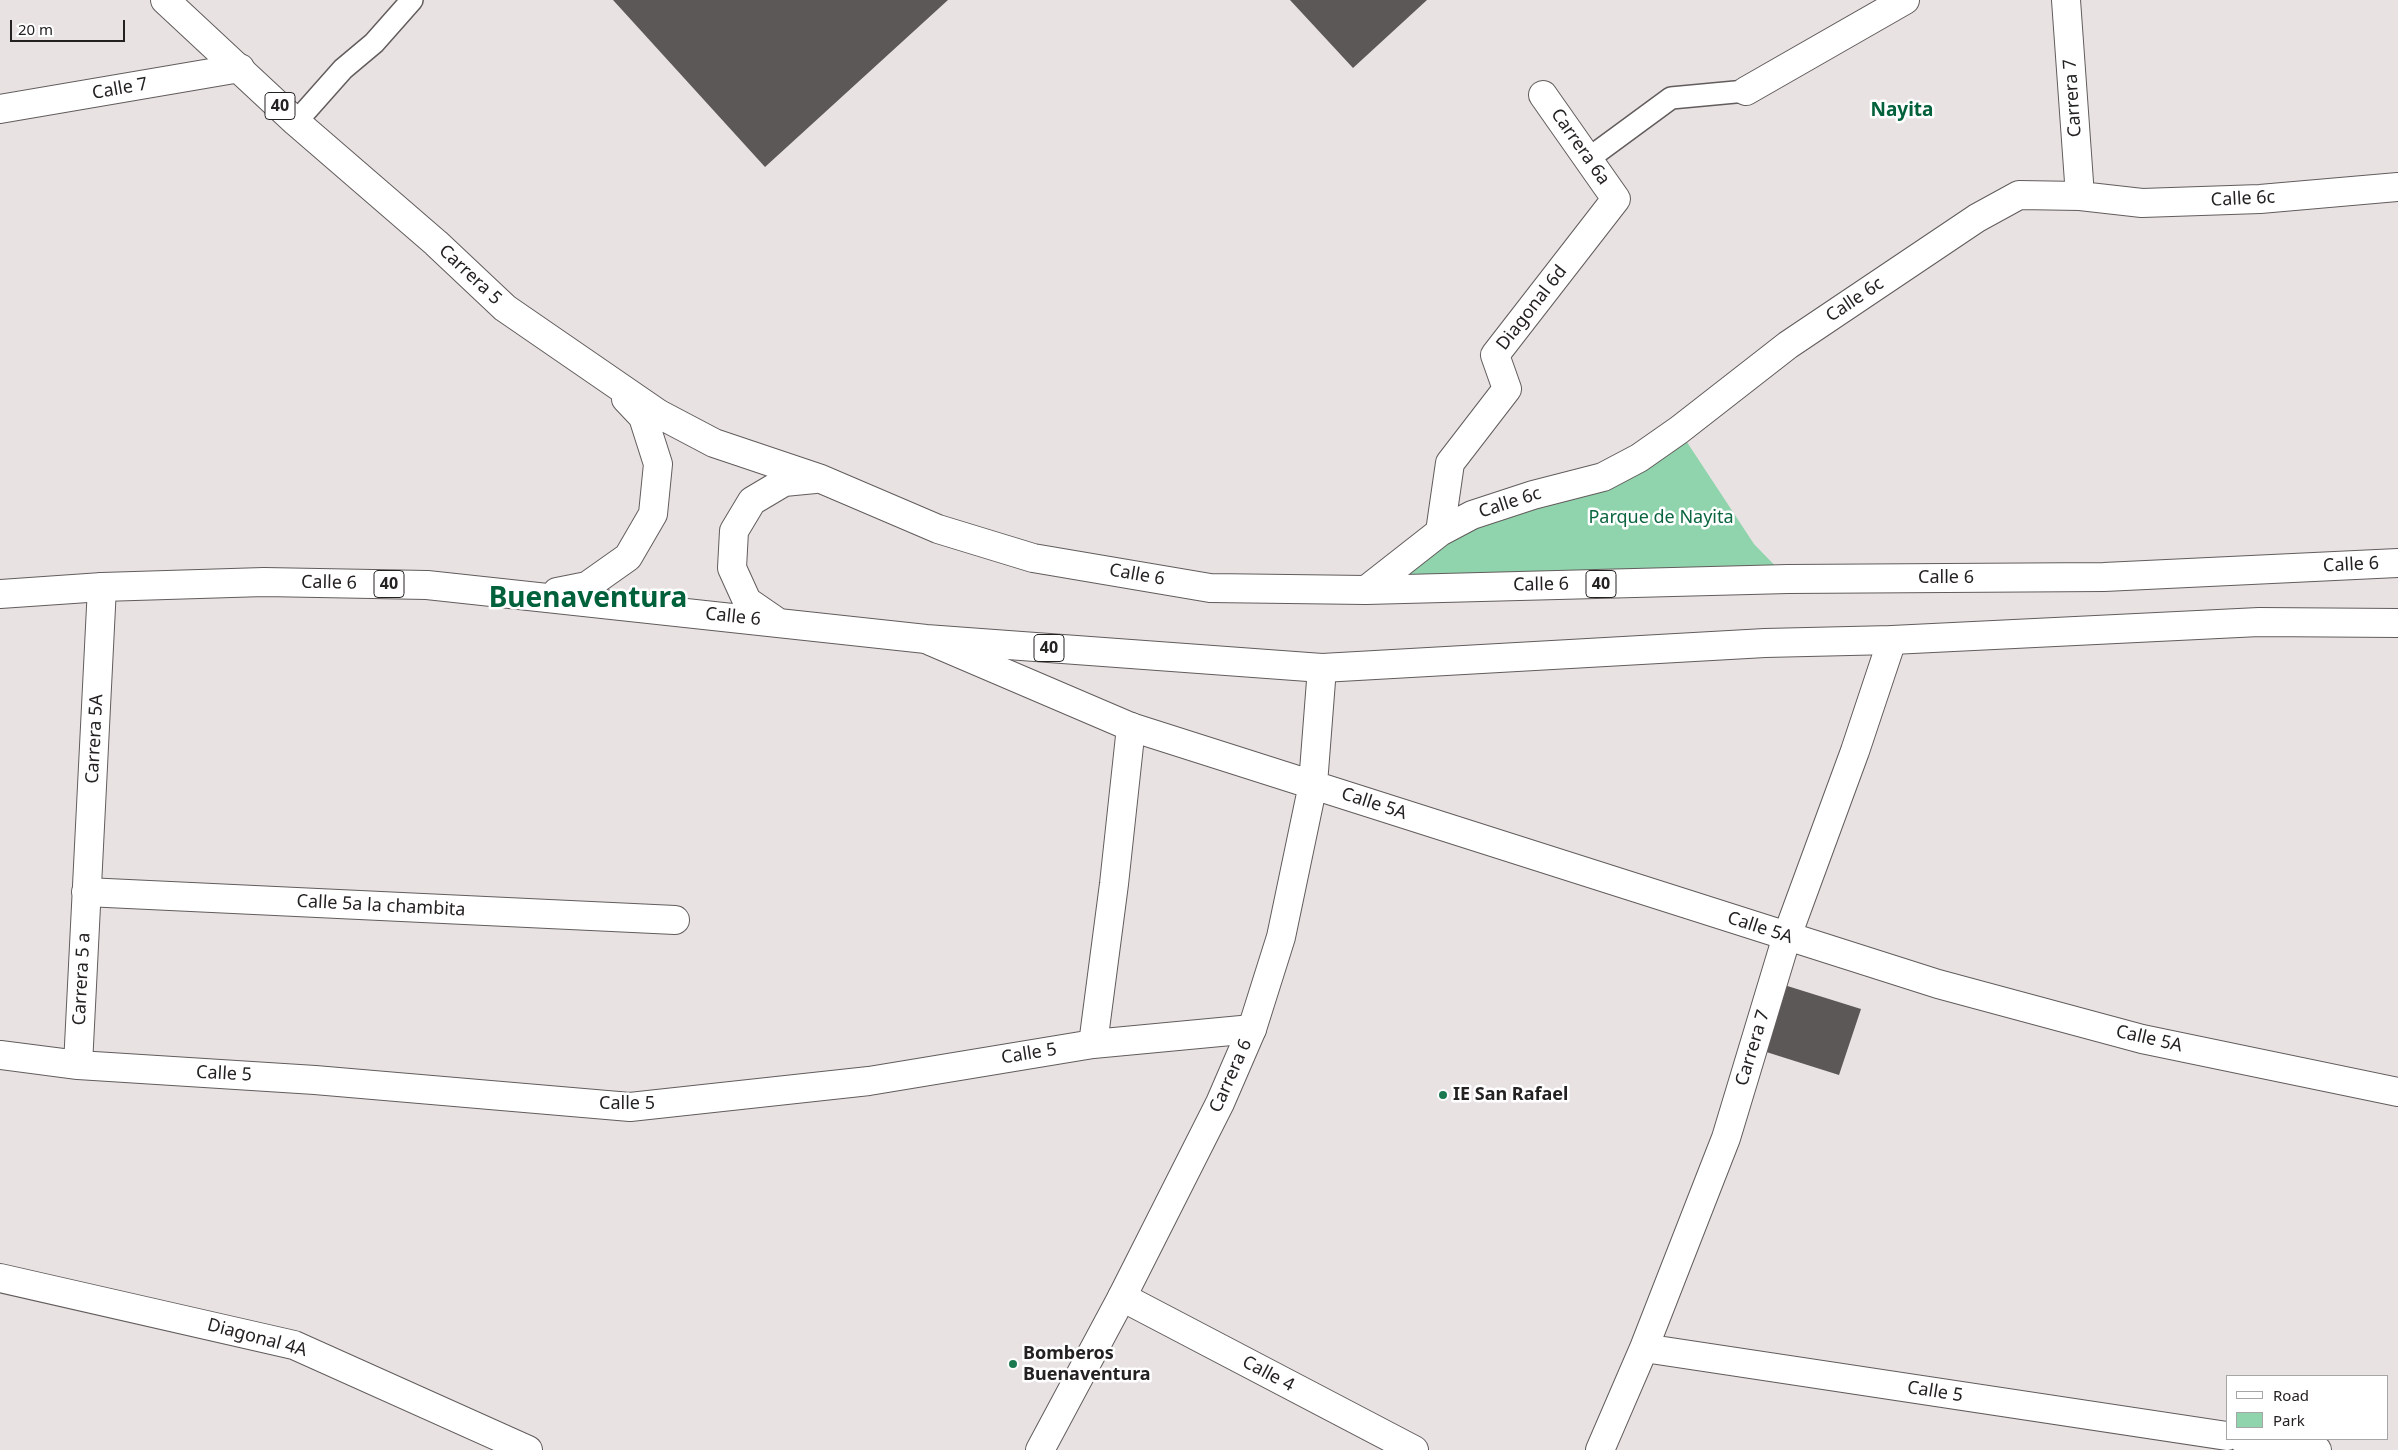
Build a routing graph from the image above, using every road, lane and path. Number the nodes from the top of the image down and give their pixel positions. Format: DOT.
graph roads {
  1 [pos="166,0"];
  2 [pos="412,0"];
  3 [pos="1905,0"];
  4 [pos="2066,0"];
  5 [pos="240,68"];
  6 [pos="1746,91"];
  7 [pos="1543,94"];
  8 [pos="0,110"];
  9 [pos="296,122"];
  10 [pos="1588,159"];
  11 [pos="2398,187"];
  12 [pos="2080,196"];
  13 [pos="1616,199"];
  14 [pos="609,381"];
  15 [pos="821,479"];
  16 [pos="1440,532"];
  17 [pos="2398,562"];
  18 [pos="102,587"];
  19 [pos="1366,590"];
  20 [pos="0,594"];
  21 [pos="538,596"];
  22 [pos="777,622"];
  23 [pos="2398,623"];
  24 [pos="926,640"];
  25 [pos="1892,640"];
  26 [pos="1322,668"];
  27 [pos="1131,727"];
  28 [pos="1312,784"];
  29 [pos="86,892"];
  30 [pos="676,920"];
  31 [pos="1787,936"];
  32 [pos="1252,1030"];
  33 [pos="1093,1044"];
  34 [pos="0,1055"];
  35 [pos="78,1065"];
  36 [pos="2398,1092"];
  37 [pos="0,1278"];
  38 [pos="1122,1297"];
  39 [pos="1644,1348"];
  40 [pos="2226,1436"];
  41 [pos="2250,1440"];
  42 [pos="528,1450"];
  43 [pos="1040,1450"];
  44 [pos="1414,1450"];
  45 [pos="1600,1450"];
  46 [pos="2317,1450"];
  1 -- 5 [label="main road, Carrera 5"];
  2 -- 9 [label="lane"];
  3 -- 6 [label="main road"];
  4 -- 12 [label="main road, Carrera 7"];
  5 -- 8 [label="main road, Calle 7"];
  5 -- 9 [label="main road, Carrera 5 / 40"];
  6 -- 10 [label="lane"];
  7 -- 10 [label="main road, Carrera 6a"];
  9 -- 14 [label="main road, Carrera 5 / 40"];
  10 -- 13 [label="main road, Carrera 6a"];
  11 -- 12 [label="main road, Calle 6c"];
  12 -- 16 [label="main road, Calle 6c"];
  13 -- 16 [label="main road, Diagonal 6d"];
  14 -- 15 [label="main road, Carrera 5 / 40"];
  14 -- 21 [label="main road"];
  15 -- 19 [label="main road, Calle 6 / 40"];
  15 -- 22 [label="main road"];
  16 -- 19 [label="main road, Calle 6c"];
  17 -- 19 [label="main road, Calle 6 / 40"];
  18 -- 20 [label="main road, Calle 6 / 40"];
  18 -- 21 [label="main road, Calle 6 / 40"];
  18 -- 29 [label="main road, Carrera 5A"];
  21 -- 22 [label="main road, Calle 6 / 40"];
  22 -- 24 [label="main road, Calle 6 / 40"];
  23 -- 25 [label="main road, Calle 6 / 40"];
  24 -- 26 [label="main road, Calle 6 / 40"];
  24 -- 27 [label="main road, Calle 6"];
  25 -- 26 [label="main road, Calle 6 / 40"];
  25 -- 31 [label="main road, Carrera 7"];
  26 -- 28 [label="main road, Carrera 6"];
  27 -- 28 [label="main road, Calle 5A"];
  27 -- 33 [label="main road"];
  28 -- 31 [label="main road, Calle 5A"];
  28 -- 32 [label="main road, Carrera 6"];
  29 -- 30 [label="main road, Calle 5a la chambita"];
  29 -- 35 [label="main road, Carrera 5 a"];
  31 -- 36 [label="main road, Calle 5A"];
  31 -- 39 [label="main road, Carrera 7"];
  32 -- 33 [label="main road, Calle 5"];
  32 -- 38 [label="main road, Carrera 6"];
  33 -- 35 [label="main road, Calle 5"];
  34 -- 35 [label="main road, Calle 5"];
  37 -- 42 [label="main road, Diagonal 4A"];
  38 -- 43 [label="main road, Carrera 6"];
  38 -- 44 [label="main road, Calle 4"];
  39 -- 40 [label="main road, Calle 5"];
  39 -- 45 [label="main road, Carrera 7"];
  41 -- 46 [label="main road"];
}
